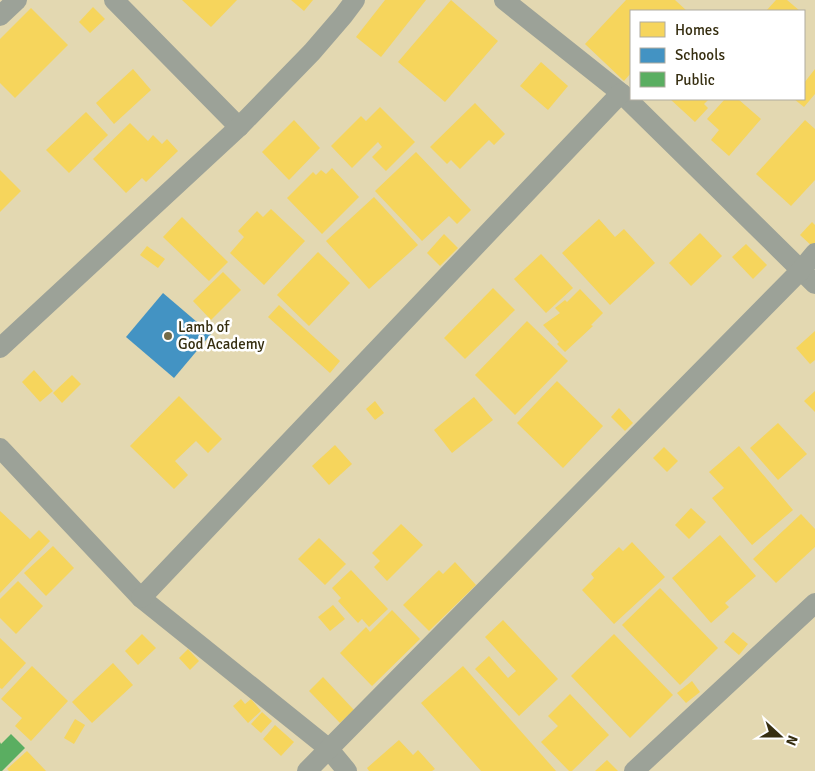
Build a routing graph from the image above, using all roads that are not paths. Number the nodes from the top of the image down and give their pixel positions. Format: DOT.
graph roads {
  1 [pos="17,0"];
  2 [pos="114,0"];
  3 [pos="355,0"];
  4 [pos="504,0"];
  5 [pos="0,16"];
  6 [pos="621,93"];
  7 [pos="239,127"];
  8 [pos="815,253"];
  9 [pos="801,270"];
  10 [pos="815,284"];
  11 [pos="0,348"];
  12 [pos="0,448"];
  13 [pos="142,598"];
  14 [pos="815,603"];
  15 [pos="328,748"];
  16 [pos="307,771"];
  17 [pos="347,771"];
  18 [pos="634,771"];
  1 -- 5 [label="street"];
  2 -- 7 [label="street"];
  3 -- 7 [label="street"];
  4 -- 6 [label="street"];
  6 -- 9 [label="street"];
  6 -- 13 [label="street"];
  7 -- 11 [label="street"];
  8 -- 9 [label="street"];
  9 -- 10 [label="street"];
  9 -- 15 [label="street"];
  12 -- 13 [label="street"];
  13 -- 15 [label="street"];
  14 -- 18 [label="street"];
  15 -- 16 [label="street"];
  15 -- 17 [label="street"];
}
